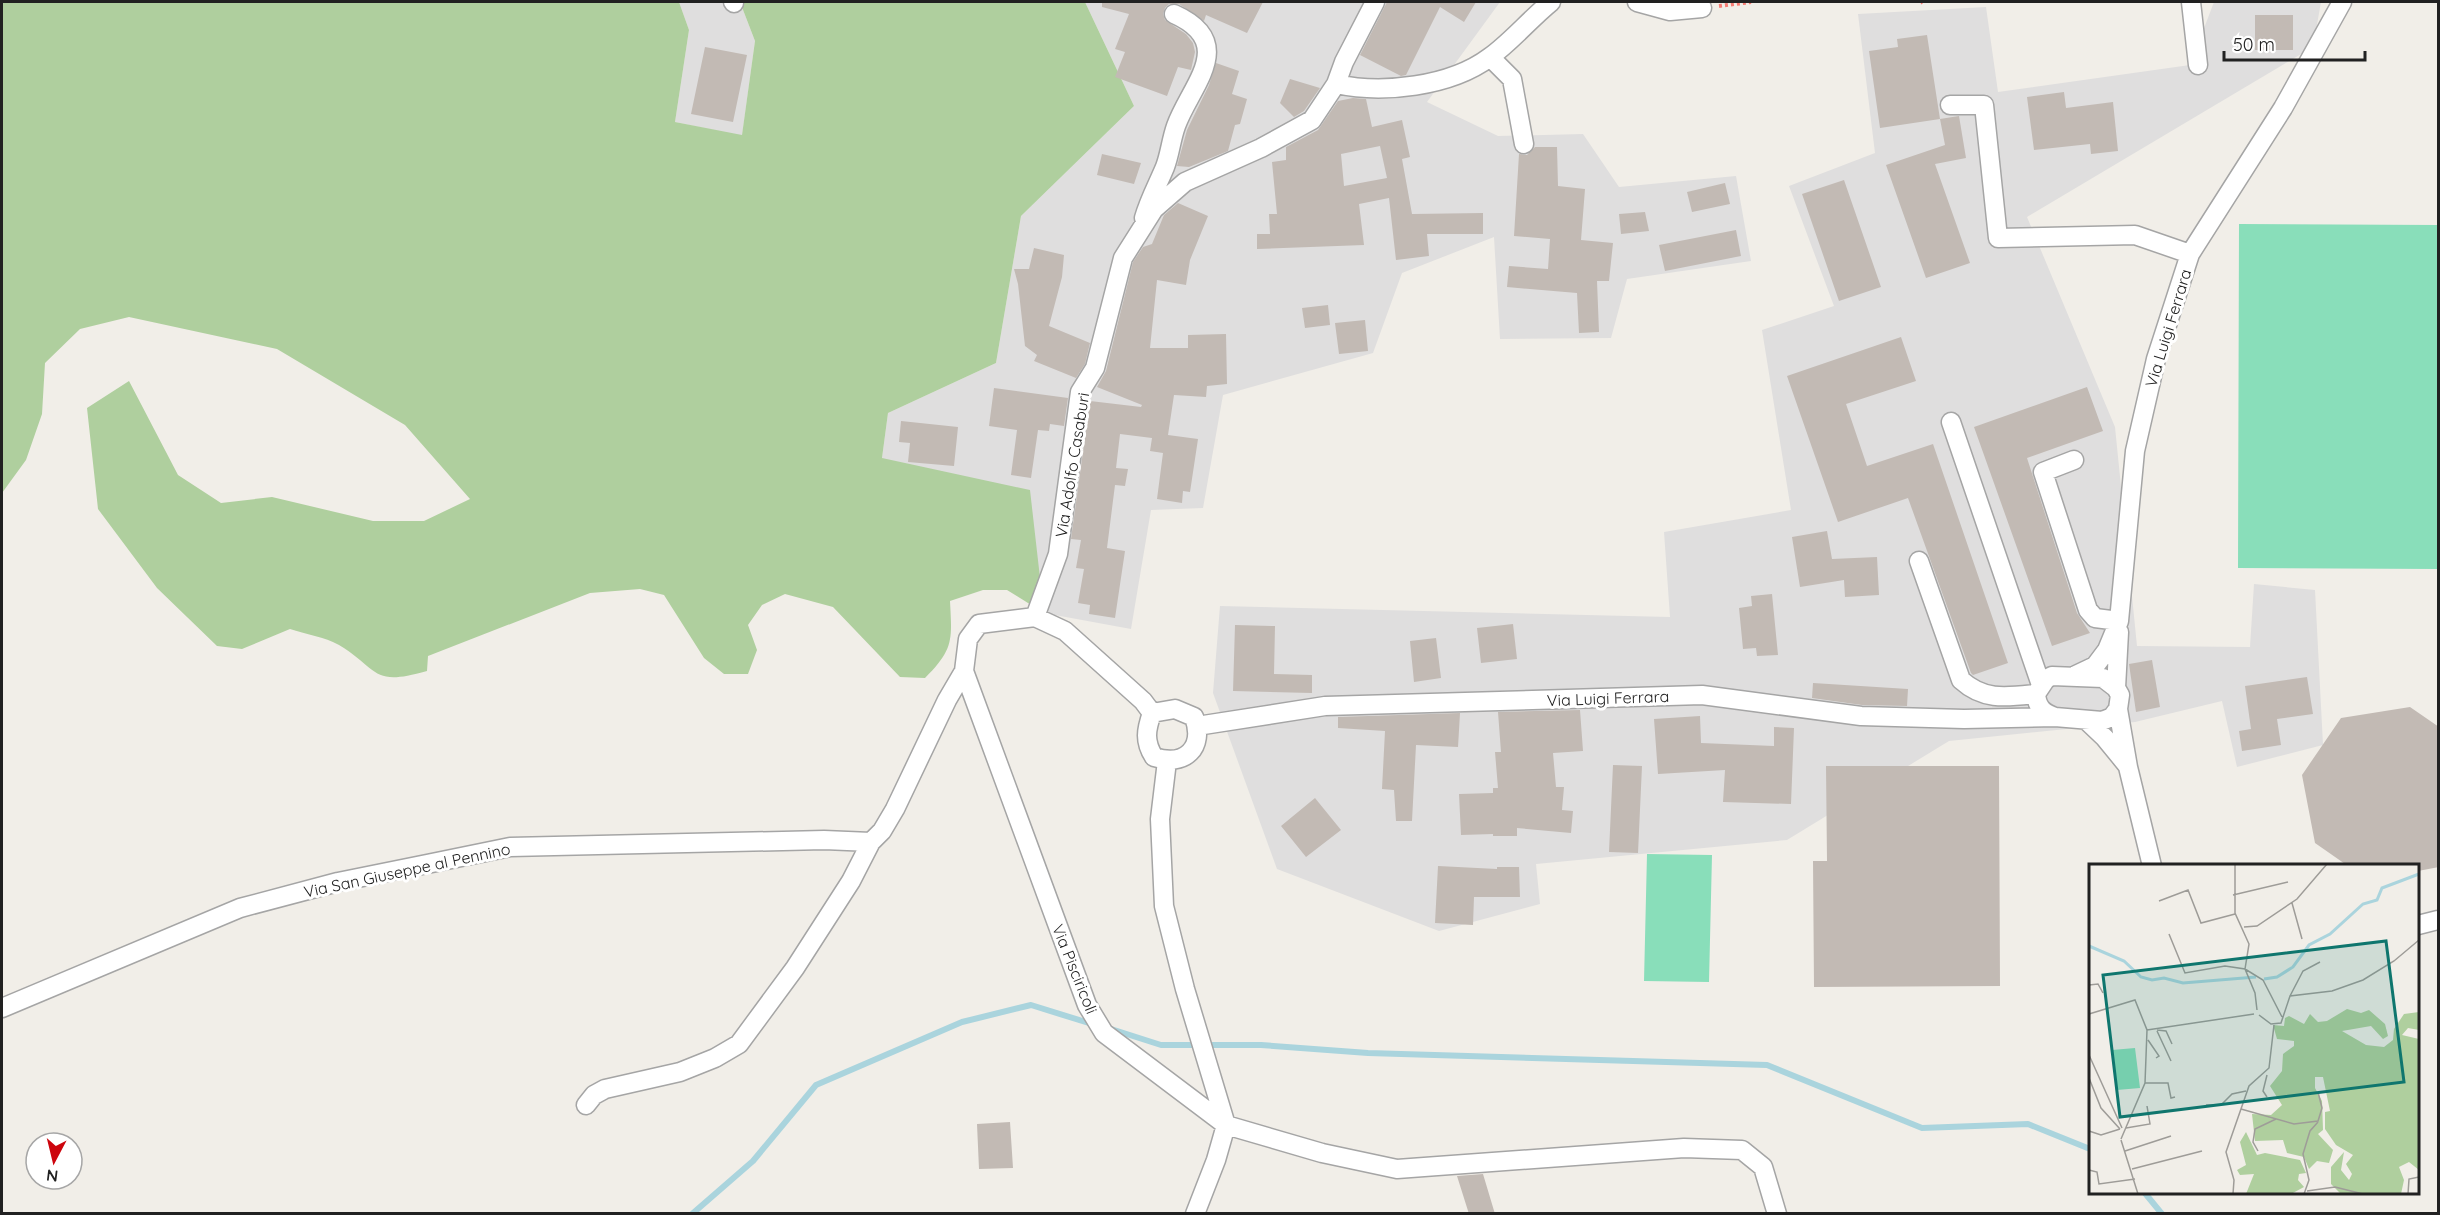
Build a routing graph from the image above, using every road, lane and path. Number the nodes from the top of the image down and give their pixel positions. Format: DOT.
graph roads {
  1 [pos="1375,2"];
  2 [pos="1532,2"];
  3 [pos="1551,2"];
  4 [pos="1637,2"];
  5 [pos="1751,2"];
  6 [pos="2192,2"];
  7 [pos="2342,2"];
  8 [pos="1702,8"];
  9 [pos="1174,14"];
  10 [pos="1531,20"];
  11 [pos="1490,57"];
  12 [pos="2198,65"];
  13 [pos="1336,84"];
  14 [pos="1950,105"];
  15 [pos="1524,144"];
  16 [pos="1140,232"];
  17 [pos="2190,254"];
  18 [pos="1951,422"];
  19 [pos="2074,460"];
  20 [pos="1919,561"];
  21 [pos="1035,617"];
  22 [pos="2119,621"];
  23 [pos="2033,663"];
  24 [pos="964,671"];
  25 [pos="2067,675"];
  26 [pos="2116,688"];
  27 [pos="2038,694"];
  28 [pos="2118,709"];
  29 [pos="1152,713"];
  30 [pos="2020,717"];
  31 [pos="2055,717"];
  32 [pos="2086,720"];
  33 [pos="1197,726"];
  34 [pos="1167,761"];
  35 [pos="2128,767"];
  36 [pos="871,842"];
  37 [pos="2152,864"];
  38 [pos="2439,920"];
  39 [pos="2419,925"];
  40 [pos="2,1008"];
  41 [pos="586,1105"];
  42 [pos="1226,1125"];
  43 [pos="1195,1214"];
  44 [pos="1777,1214"];
  1 -- 13 [label="street, Via Adolfo Casaburi"];
  2 -- 10 [label="street"];
  3 -- 10 [label="street"];
  4 -- 8 [label="street"];
  5 -- 8 [label="path"];
  6 -- 12 [label="street"];
  7 -- 17 [label="street, Via Luigi Ferrara"];
  9 -- 16 [label="street"];
  10 -- 11 [label="street"];
  11 -- 13 [label="street"];
  11 -- 15 [label="street"];
  13 -- 16 [label="street, Via Adolfo Casaburi"];
  14 -- 17 [label="street"];
  16 -- 21 [label="street, Via Adolfo Casaburi"];
  17 -- 22 [label="street, Via Luigi Ferrara"];
  18 -- 23 [label="street"];
  19 -- 22 [label="street"];
  20 -- 27 [label="street"];
  21 -- 24 [label="street"];
  21 -- 29 [label="street"];
  22 -- 25 [label="street, Via Luigi Ferrara"];
  22 -- 26 [label="street"];
  23 -- 25 [label="street"];
  23 -- 27 [label="street"];
  24 -- 36 [label="street"];
  24 -- 42 [label="street, Via Pisciricoli"];
  25 -- 26 [label="street"];
  25 -- 27 [label="street, Via Luigi Ferrara"];
  26 -- 28 [label="street"];
  27 -- 30 [label="street"];
  27 -- 31 [label="street"];
  28 -- 32 [label="street, Via Luigi Ferrara"];
  28 -- 35 [label="street"];
  29 -- 33 [label="street"];
  29 -- 34 [label="street"];
  30 -- 31 [label="street, Via Luigi Ferrara"];
  30 -- 33 [label="street, Via Luigi Ferrara"];
  31 -- 32 [label="street, Via Luigi Ferrara"];
  32 -- 35 [label="street"];
  33 -- 34 [label="street"];
  34 -- 42 [label="street"];
  35 -- 37 [label="street"];
  36 -- 40 [label="street, Via San Giuseppe al Pennino"];
  36 -- 41 [label="street"];
  38 -- 39 [label="street"];
  42 -- 43 [label="street"];
  42 -- 44 [label="street, Via Pisciricoli"];
}
